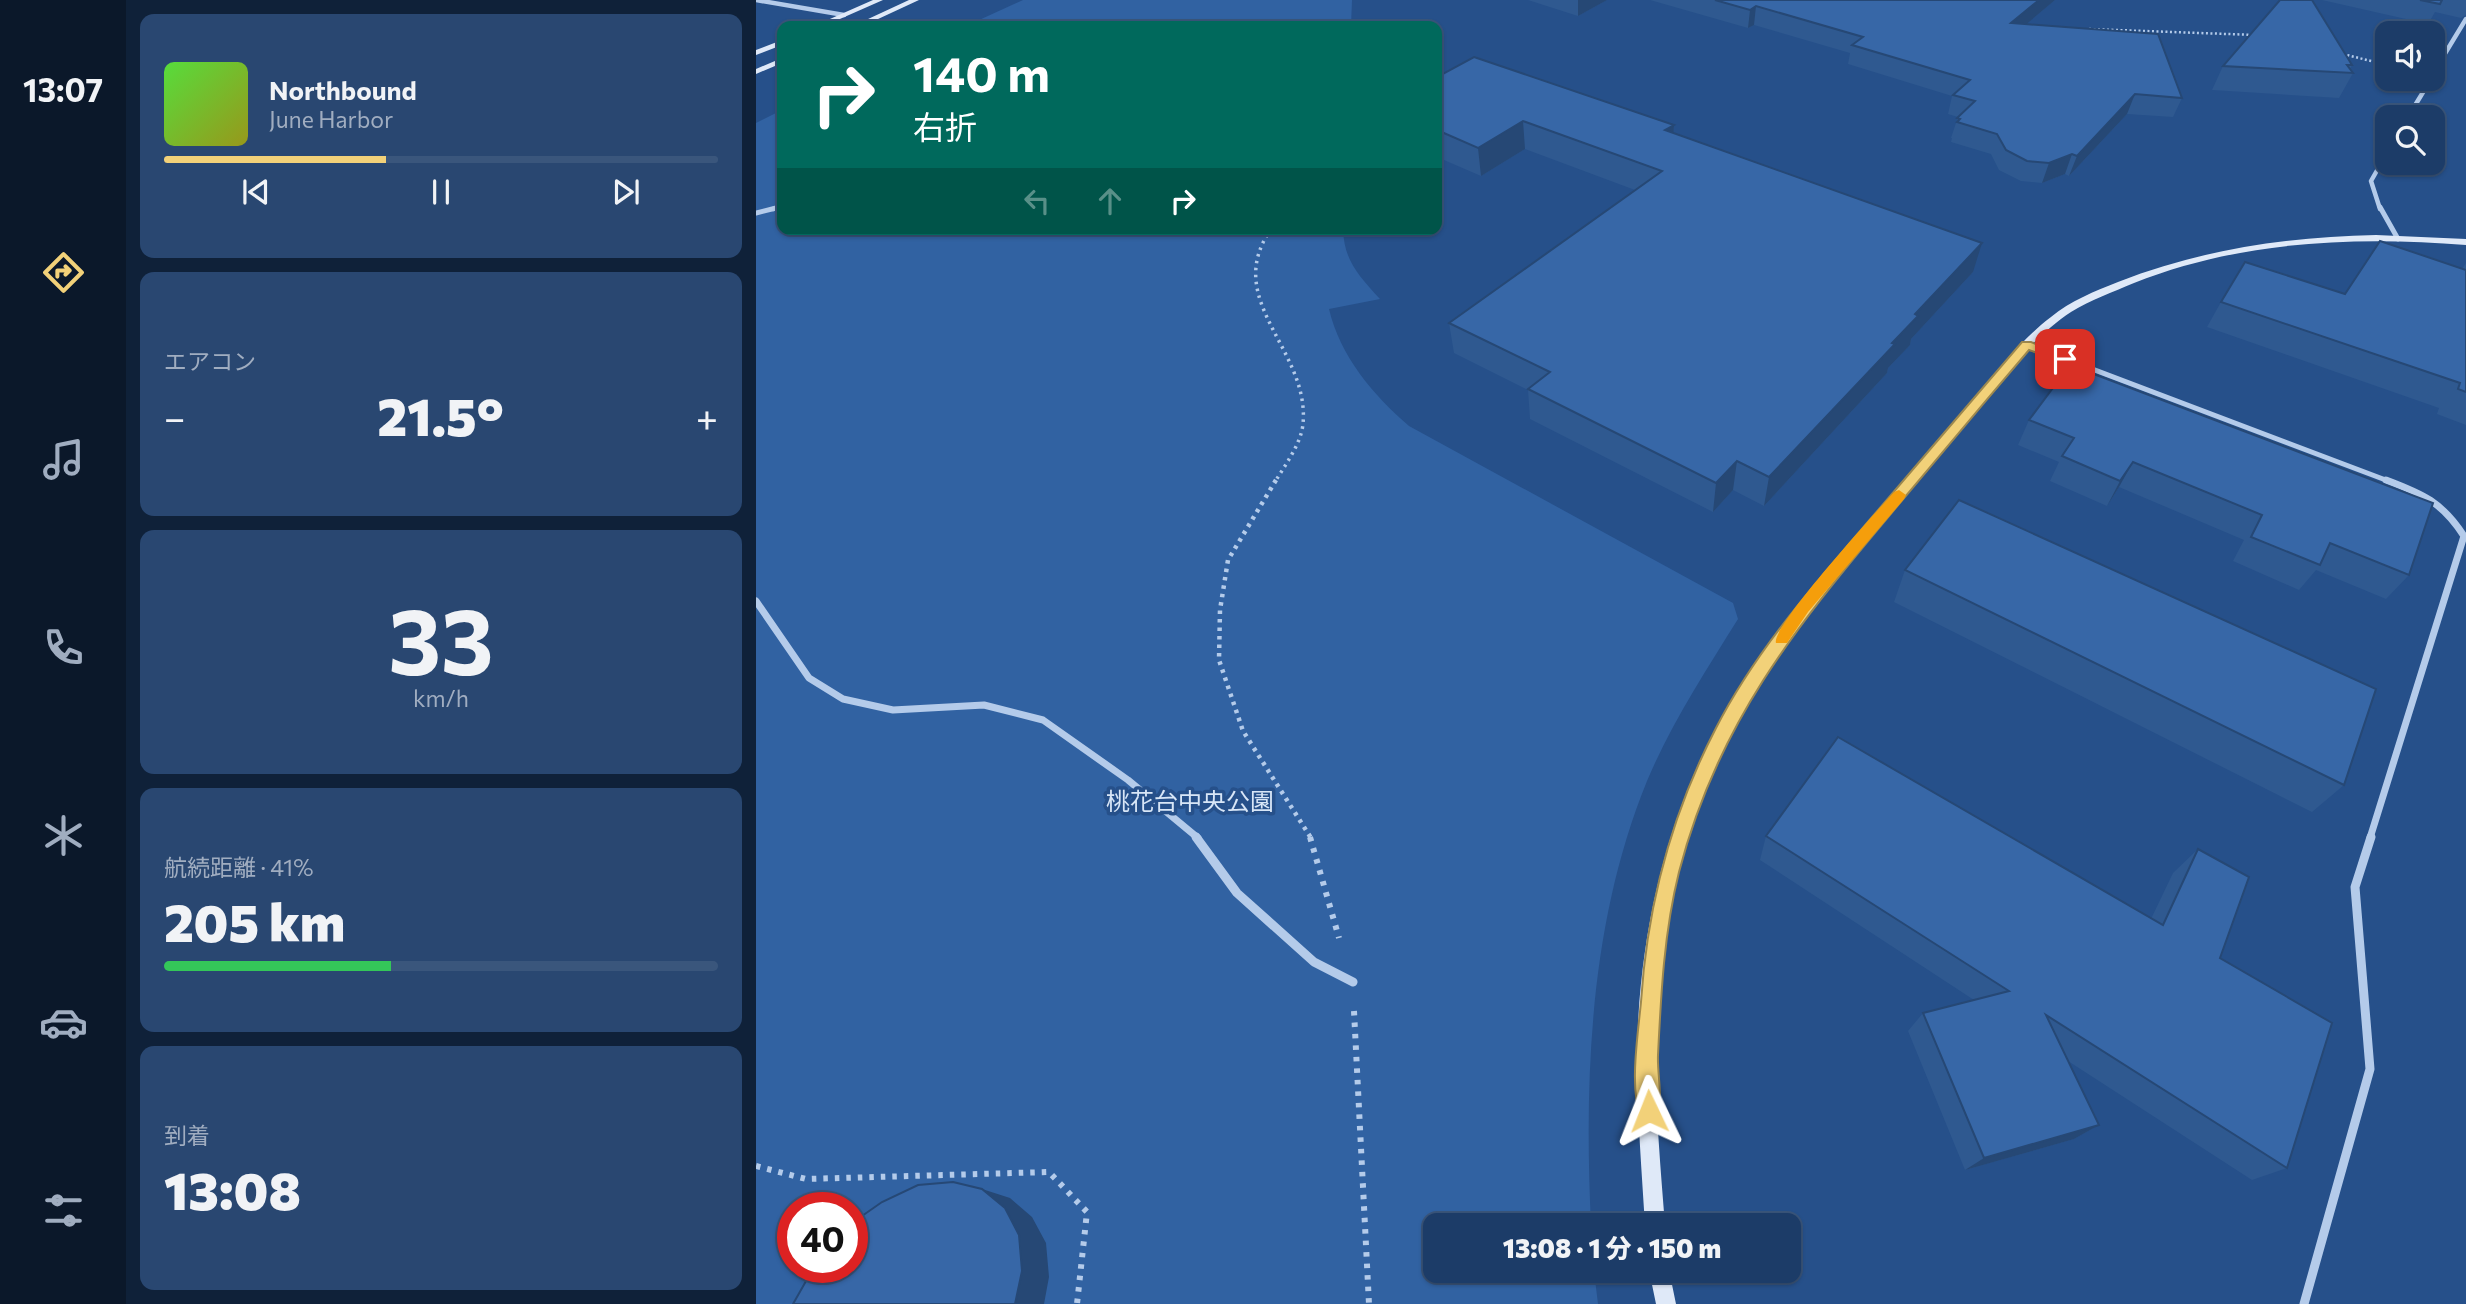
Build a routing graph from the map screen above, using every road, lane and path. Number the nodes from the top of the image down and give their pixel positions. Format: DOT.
graph roads {
  1 [pos="756,0"];
  2 [pos="879,0"];
  3 [pos="915,0"];
  4 [pos="844,15"];
  5 [pos="2466,19"];
  6 [pos="830,21"];
  7 [pos="868,21"];
  8 [pos="2078,29"];
  9 [pos="2261,36"];
  10 [pos="777,44"];
  11 [pos="756,53"];
  12 [pos="2338,53"];
  13 [pos="2445,55"];
  14 [pos="777,62"];
  15 [pos="2375,62"];
  16 [pos="756,72"];
  17 [pos="2375,174"];
  18 [pos="777,208"];
  19 [pos="756,213"];
  20 [pos="1267,235"];
  21 [pos="2398,239"];
  22 [pos="2466,242"];
  23 [pos="2026,344"];
  24 [pos="756,601"];
  25 [pos="1353,982"];
  26 [pos="756,1166"];
  27 [pos="1654,1213"];
  28 [pos="1662,1283"];
  29 [pos="1077,1304"];
  30 [pos="1369,1304"];
  31 [pos="1666,1304"];
  32 [pos="2304,1304"];
  1 -- 4 [label="street"];
  2 -- 4 [label="street"];
  3 -- 7 [label="street"];
  4 -- 6 [label="street"];
  5 -- 13 [label="street"];
  8 -- 9 [label="path"];
  10 -- 11 [label="street"];
  12 -- 15 [label="path"];
  14 -- 16 [label="street"];
  17 -- 21 [label="street"];
  18 -- 19 [label="street"];
  20 -- 25 [label="path"];
  21 -- 22 [label="street"];
  21 -- 23 [label="street"];
  23 -- 27 [label="street"];
  23 -- 32 [label="street"];
  24 -- 25 [label="street"];
  25 -- 30 [label="path"];
  26 -- 29 [label="path"];
  28 -- 31 [label="street"];
}
